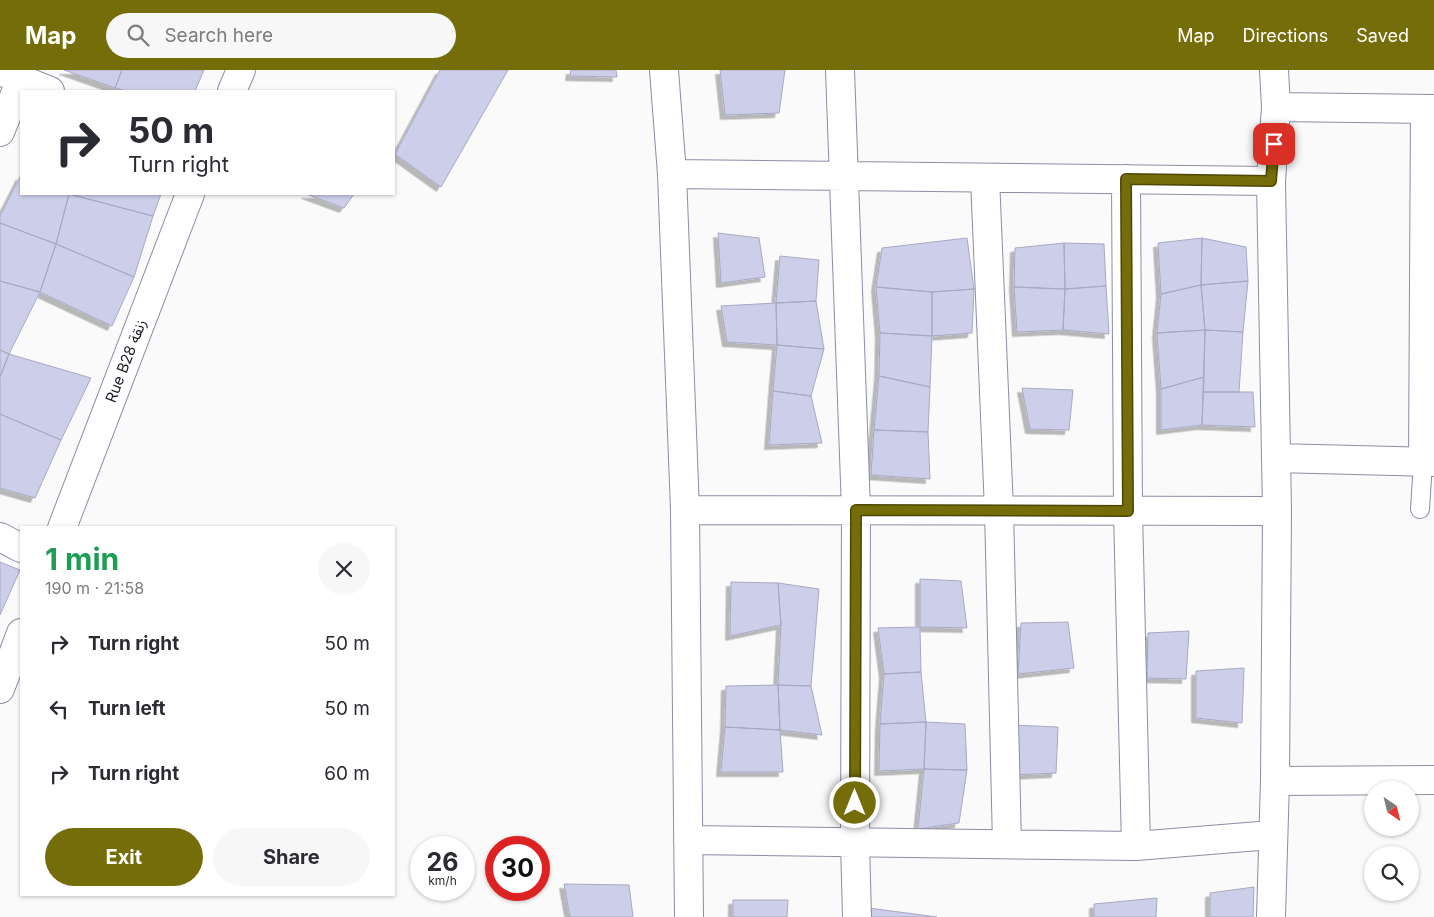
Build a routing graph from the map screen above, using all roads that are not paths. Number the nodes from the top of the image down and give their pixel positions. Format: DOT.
graph roads {
  1 [pos="241,70"];
  2 [pos="664,70"];
  3 [pos="840,70"];
  4 [pos="1274,70"];
  5 [pos="11,75"];
  6 [pos="48,90"];
  7 [pos="232,90"];
  8 [pos="1276,107"];
  9 [pos="1429,109"];
  10 [pos="0,132"];
  11 [pos="672,174"];
  12 [pos="844,176"];
  13 [pos="984,178"];
  14 [pos="1126,179"];
  15 [pos="1271,181"];
  16 [pos="190,195"];
  17 [pos="1276,458"];
  18 [pos="1429,462"];
  19 [pos="685,510"];
  20 [pos="856,510"];
  21 [pos="999,510"];
  22 [pos="1420,510"];
  23 [pos="1128,511"];
  24 [pos="1277,511"];
  25 [pos="63,526"];
  26 [pos="0,538"];
  27 [pos="20,548"];
  28 [pos="20,636"];
  29 [pos="0,689"];
  30 [pos="1434,780"];
  31 [pos="1274,781"];
  32 [pos="1272,835"];
  33 [pos="688,840"];
  34 [pos="855,842"];
  35 [pos="1007,844"];
  36 [pos="1136,846"];
  37 [pos="689,917"];
  38 [pos="857,917"];
  39 [pos="1271,917"];
  1 -- 7 [label="street"];
  2 -- 11 [label="street"];
  3 -- 12 [label="street"];
  4 -- 8 [label="street"];
  5 -- 6 [label="street"];
  5 -- 10 [label="street"];
  8 -- 9 [label="street"];
  8 -- 15 [label="street"];
  9 -- 18 [label="street"];
  11 -- 12 [label="street"];
  11 -- 19 [label="street"];
  12 -- 13 [label="street"];
  12 -- 20 [label="street"];
  13 -- 14 [label="street"];
  13 -- 21 [label="street"];
  14 -- 15 [label="street"];
  14 -- 23 [label="street"];
  15 -- 17 [label="street"];
  16 -- 25 [label="street, Rue B28 زنقة"];
  17 -- 18 [label="street"];
  17 -- 24 [label="street"];
  18 -- 22 [label="lane"];
  19 -- 20 [label="street"];
  19 -- 33 [label="street"];
  20 -- 21 [label="street"];
  20 -- 34 [label="street"];
  21 -- 23 [label="street"];
  21 -- 35 [label="street"];
  23 -- 24 [label="street"];
  23 -- 36 [label="street"];
  24 -- 31 [label="street"];
  26 -- 27 [label="street"];
  28 -- 29 [label="street"];
  30 -- 31 [label="street"];
  31 -- 32 [label="street"];
  32 -- 36 [label="street"];
  32 -- 39 [label="street"];
  33 -- 34 [label="street"];
  33 -- 37 [label="street"];
  34 -- 35 [label="street"];
  34 -- 38 [label="street"];
  35 -- 36 [label="street"];
}
